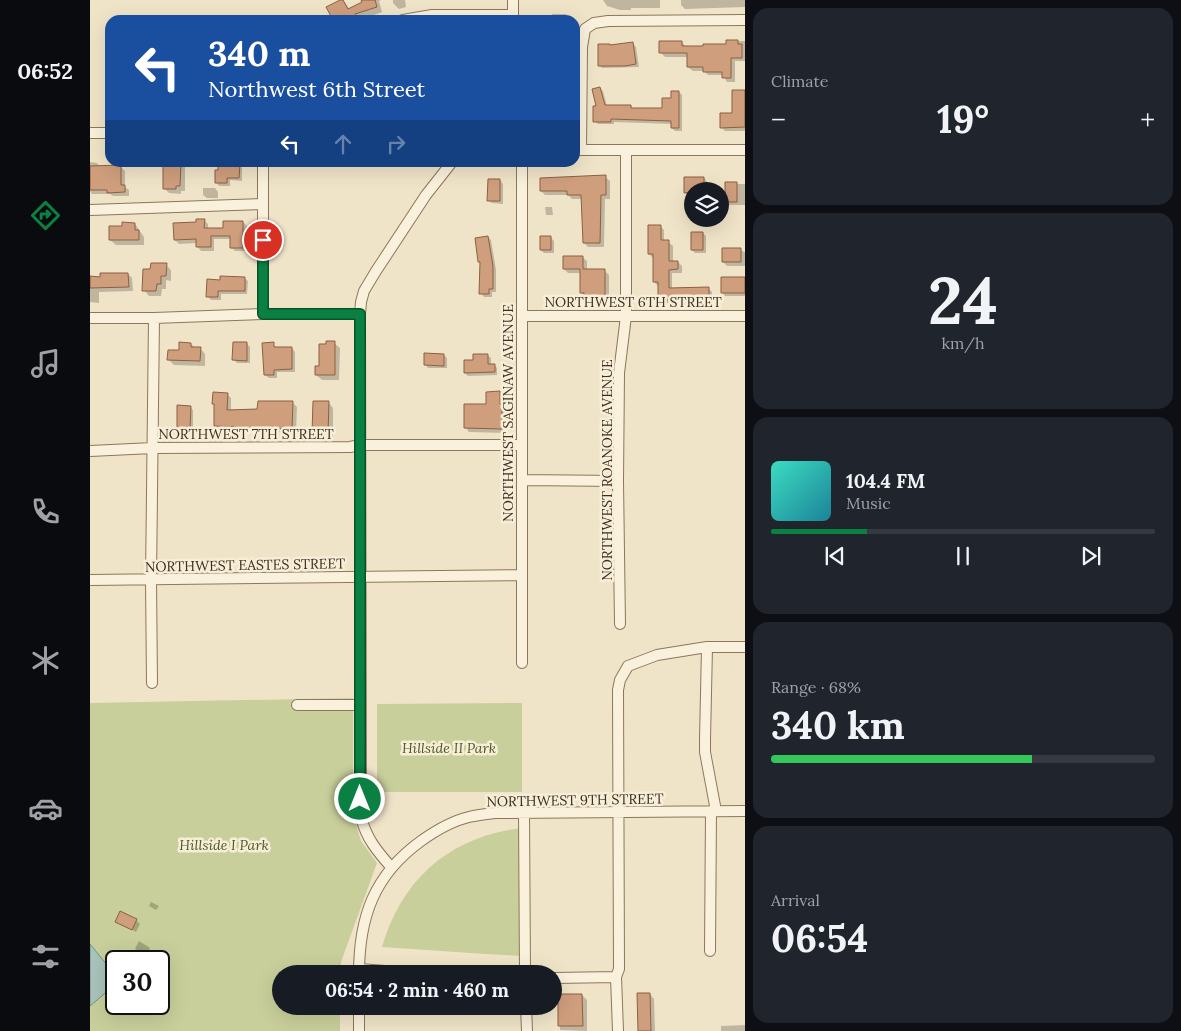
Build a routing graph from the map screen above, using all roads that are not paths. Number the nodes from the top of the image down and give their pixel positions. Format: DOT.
graph roads {
  1 [pos="513,0"];
  2 [pos="513,15"];
  3 [pos="745,20"];
  4 [pos="580,105"];
  5 [pos="105,132"];
  6 [pos="90,133"];
  7 [pos="580,150"];
  8 [pos="626,150"];
  9 [pos="745,150"];
  10 [pos="263,167"];
  11 [pos="448,167"];
  12 [pos="522,167"];
  13 [pos="263,204"];
  14 [pos="90,210"];
  15 [pos="263,314"];
  16 [pos="360,314"];
  17 [pos="522,316"];
  18 [pos="626,316"];
  19 [pos="745,316"];
  20 [pos="90,318"];
  21 [pos="154,318"];
  22 [pos="360,445"];
  23 [pos="522,445"];
  24 [pos="153,448"];
  25 [pos="90,451"];
  26 [pos="522,480"];
  27 [pos="618,481"];
  28 [pos="521,575"];
  29 [pos="360,577"];
  30 [pos="90,580"];
  31 [pos="151,580"];
  32 [pos="620,624"];
  33 [pos="707,647"];
  34 [pos="745,647"];
  35 [pos="522,663"];
  36 [pos="152,683"];
  37 [pos="297,705"];
  38 [pos="360,705"];
  39 [pos="714,811"];
  40 [pos="745,811"];
  41 [pos="524,812"];
  42 [pos="619,813"];
  43 [pos="391,867"];
  44 [pos="710,951"];
  45 [pos="359,965"];
  46 [pos="524,965"];
  47 [pos="616,977"];
  48 [pos="562,978"];
  49 [pos="359,1015"];
  50 [pos="526,1015"];
  51 [pos="359,1031"];
  52 [pos="527,1031"];
  53 [pos="618,1031"];
  1 -- 2 [label="street"];
  3 -- 4 [label="street"];
  5 -- 6 [label="street"];
  7 -- 8 [label="street"];
  8 -- 9 [label="street"];
  8 -- 18 [label="street, NORTHWEST ROANOKE AVENUE"];
  10 -- 13 [label="street"];
  11 -- 16 [label="street"];
  12 -- 17 [label="street, NORTHWEST SAGINAW AVENUE"];
  13 -- 14 [label="street"];
  13 -- 15 [label="street"];
  15 -- 16 [label="street"];
  15 -- 21 [label="street"];
  16 -- 22 [label="street"];
  17 -- 18 [label="street, NORTHWEST 6TH STREET"];
  17 -- 23 [label="street, NORTHWEST SAGINAW AVENUE"];
  18 -- 19 [label="street, NORTHWEST 6TH STREET"];
  18 -- 27 [label="street, NORTHWEST ROANOKE AVENUE"];
  20 -- 21 [label="street"];
  21 -- 24 [label="street"];
  22 -- 23 [label="street, NORTHWEST 7TH STREET"];
  22 -- 24 [label="street, NORTHWEST 7TH STREET"];
  22 -- 29 [label="street"];
  23 -- 26 [label="street, NORTHWEST SAGINAW AVENUE"];
  24 -- 25 [label="street, NORTHWEST 7TH STREET"];
  24 -- 31 [label="street"];
  26 -- 27 [label="street"];
  26 -- 28 [label="street, NORTHWEST SAGINAW AVENUE"];
  27 -- 32 [label="street, NORTHWEST ROANOKE AVENUE"];
  28 -- 29 [label="street, NORTHWEST EASTES STREET"];
  28 -- 35 [label="street, NORTHWEST SAGINAW AVENUE"];
  29 -- 31 [label="street, NORTHWEST EASTES STREET"];
  29 -- 38 [label="street"];
  30 -- 31 [label="street, NORTHWEST EASTES STREET"];
  31 -- 36 [label="street"];
  33 -- 34 [label="street"];
  33 -- 39 [label="street"];
  33 -- 42 [label="street"];
  37 -- 38 [label="street"];
  38 -- 43 [label="street"];
  39 -- 40 [label="street, NORTHWEST 9TH STREET"];
  39 -- 42 [label="street, NORTHWEST 9TH STREET"];
  39 -- 44 [label="street"];
  41 -- 42 [label="street, NORTHWEST 9TH STREET"];
  41 -- 43 [label="street, NORTHWEST 9TH STREET"];
  41 -- 46 [label="street"];
  42 -- 47 [label="street"];
  43 -- 45 [label="street, NORTHWEST 9TH STREET"];
  47 -- 48 [label="street"];
  47 -- 53 [label="street"];
  49 -- 51 [label="street"];
  50 -- 52 [label="street"];
}
